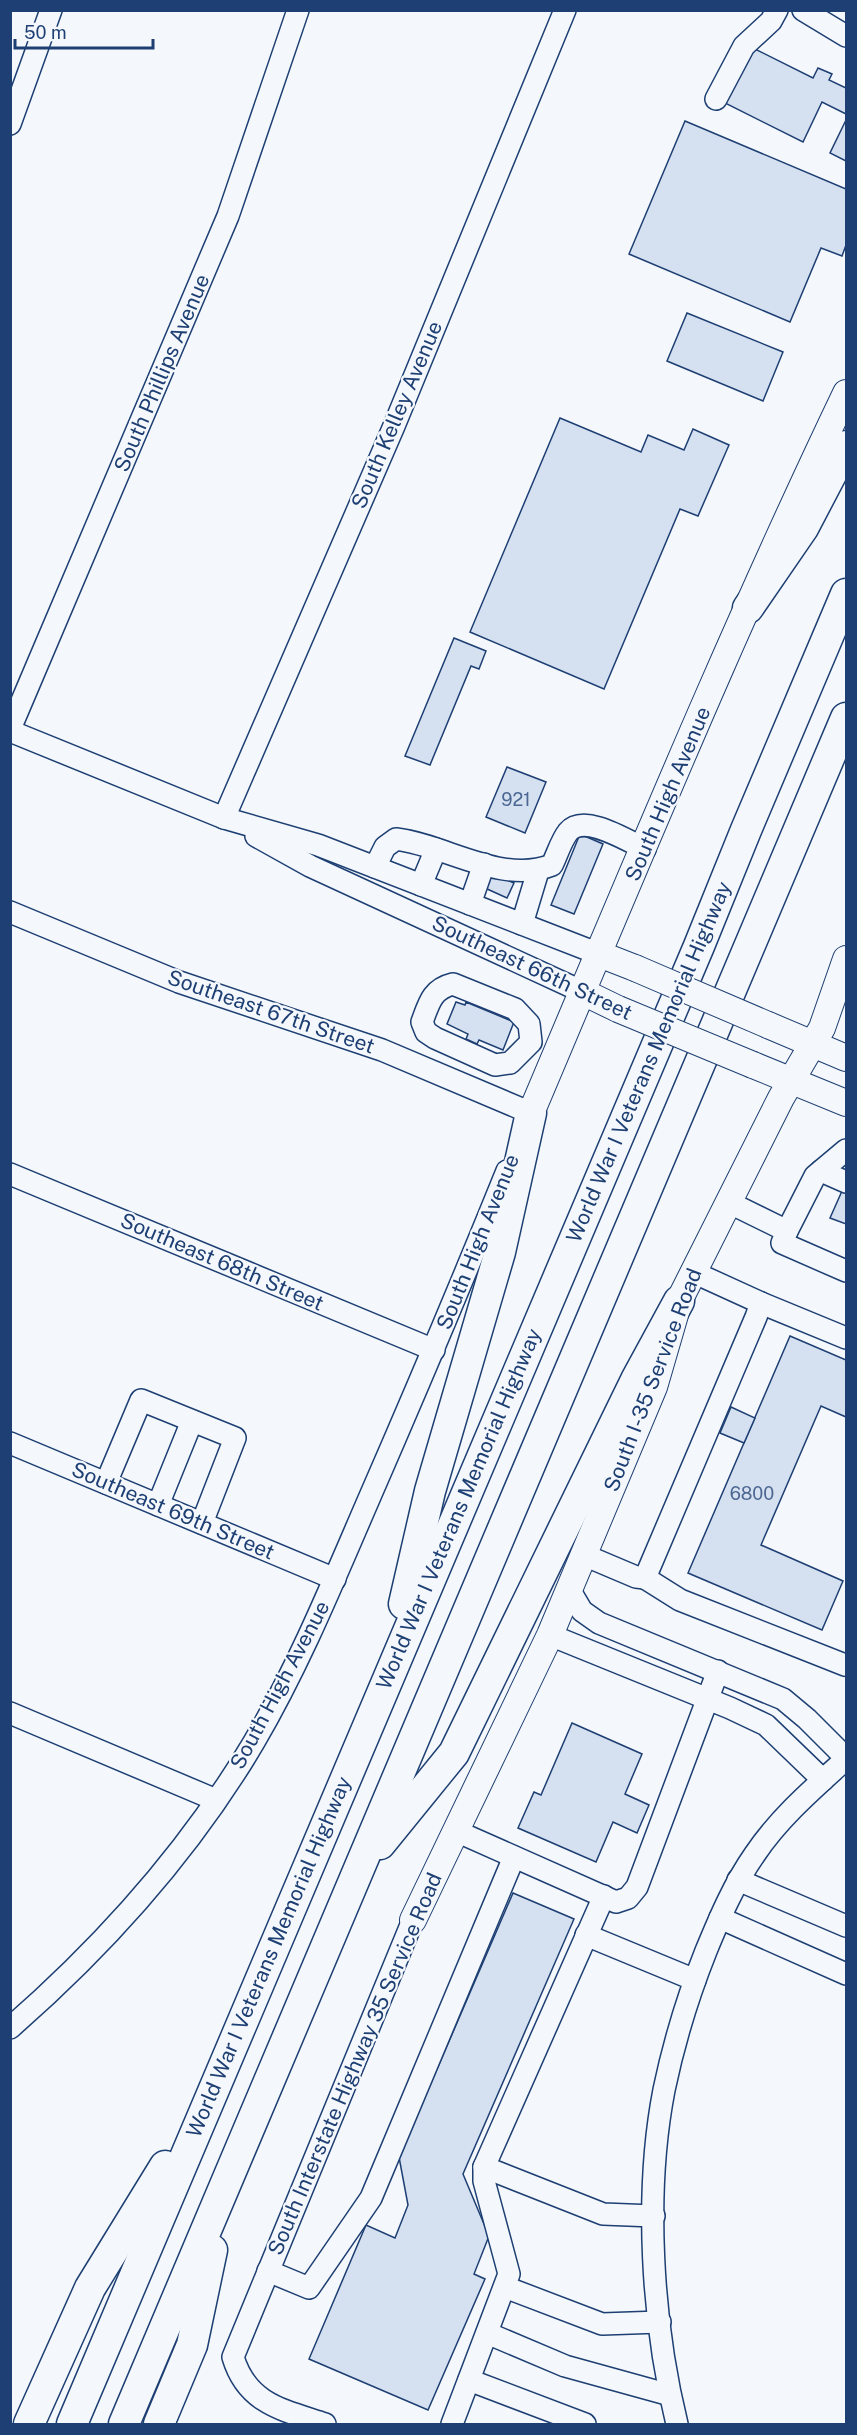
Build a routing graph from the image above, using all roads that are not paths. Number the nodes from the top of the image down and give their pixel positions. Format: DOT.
graph roads {
  1 [pos="51,10"];
  2 [pos="298,10"];
  3 [pos="565,10"];
  4 [pos="777,10"];
  5 [pos="803,10"];
  6 [pos="846,36"];
  7 [pos="716,99"];
  8 [pos="10,124"];
  9 [pos="846,393"];
  10 [pos="846,446"];
  11 [pos="846,594"];
  12 [pos="748,608"];
  13 [pos="846,717"];
  14 [pos="10,730"];
  15 [pos="224,818"];
  16 [pos="436,849"];
  17 [pos="645,849"];
  18 [pos="484,864"];
  19 [pos="375,867"];
  20 [pos="538,871"];
  21 [pos="421,885"];
  22 [pos="470,904"];
  23 [pos="10,912"];
  24 [pos="522,924"];
  25 [pos="599,954"];
  26 [pos="846,958"];
  27 [pos="583,992"];
  28 [pos="531,1042"];
  29 [pos="813,1044"];
  30 [pos="557,1052"];
  31 [pos="846,1058"];
  32 [pos="488,1062"];
  33 [pos="790,1082"];
  34 [pos="476,1089"];
  35 [pos="846,1103"];
  36 [pos="531,1113"];
  37 [pos="846,1150"];
  38 [pos="821,1171"];
  39 [pos="10,1174"];
  40 [pos="846,1182"];
  41 [pos="728,1202"];
  42 [pos="787,1231"];
  43 [pos="846,1271"];
  44 [pos="693,1272"];
  45 [pos="679,1301"];
  46 [pos="760,1303"];
  47 [pos="846,1338"];
  48 [pos="434,1350"];
  49 [pos="192,1421"];
  50 [pos="10,1443"];
  51 [pos="106,1483"];
  52 [pos="158,1505"];
  53 [pos="202,1523"];
  54 [pos="584,1555"];
  55 [pos="645,1578"];
  56 [pos="335,1579"];
  57 [pos="569,1589"];
  58 [pos="550,1635"];
  59 [pos="846,1664"];
  60 [pos="718,1671"];
  61 [pos="389,1674"];
  62 [pos="707,1699"];
  63 [pos="10,1713"];
  64 [pos="846,1759"];
  65 [pos="483,1773"];
  66 [pos="823,1780"];
  67 [pos="216,1800"];
  68 [pos="456,1831"];
  69 [pos="514,1857"];
  70 [pos="357,1872"];
  71 [pos="738,1880"];
  72 [pos="604,1896"];
  73 [pos="720,1918"];
  74 [pos="413,1920"];
  75 [pos="846,1926"];
  76 [pos="586,1935"];
  77 [pos="846,1974"];
  78 [pos="695,1980"];
  79 [pos="12,2023"];
  80 [pos="218,2078"];
  81 [pos="484,2167"];
  82 [pos="228,2179"];
  83 [pos="654,2216"];
  84 [pos="268,2271"];
  85 [pos="504,2287"];
  86 [pos="660,2322"];
  87 [pos="487,2333"];
  88 [pos="469,2380"];
  89 [pos="670,2396"];
  90 [pos="30,2421"];
  91 [pos="72,2424"];
  92 [pos="124,2424"];
  93 [pos="159,2424"];
  94 [pos="325,2424"];
  95 [pos="452,2424"];
  96 [pos="585,2424"];
  97 [pos="677,2424"];
  1 -- 8 [label="street"];
  2 -- 14 [label="street, South Phillips Avenue"];
  3 -- 15 [label="street, South Kelley Avenue"];
  4 -- 7 [label="street"];
  5 -- 6 [label="street"];
  9 -- 12 [label="main road, South High Avenue"];
  10 -- 12 [label="highway"];
  11 -- 61 [label="highway, World War I Veterans Memorial Highway"];
  12 -- 17 [label="main road, South High Avenue"];
  13 -- 70 [label="highway"];
  14 -- 15 [label="street, Southeast 66th Street"];
  15 -- 19 [label="street, Southeast 66th Street"];
  15 -- 27 [label="street, Southeast 66th Street"];
  16 -- 18 [label="street"];
  16 -- 19 [label="street"];
  16 -- 21 [label="street"];
  17 -- 20 [label="street"];
  17 -- 25 [label="main road, South High Avenue"];
  18 -- 20 [label="street"];
  18 -- 22 [label="street"];
  19 -- 21 [label="street, Southeast 66th Street"];
  20 -- 24 [label="street"];
  21 -- 22 [label="street, Southeast 66th Street"];
  22 -- 24 [label="street, Southeast 66th Street"];
  23 -- 34 [label="street, Southeast 67th Street"];
  24 -- 25 [label="street, Southeast 66th Street"];
  25 -- 27 [label="main road, South High Avenue"];
  25 -- 29 [label="main road, Southeast 66th Street, bridge"];
  26 -- 29 [label="main road, South I-35 Service Road"];
  27 -- 30 [label="main road, South High Avenue"];
  27 -- 33 [label="main road, Southeast 66th Street, bridge"];
  28 -- 30 [label="street"];
  28 -- 32 [label="street"];
  28 -- 32 [label="street"];
  29 -- 31 [label="main road, Southeast 66th Street"];
  29 -- 33 [label="main road, South I-35 Service Road"];
  30 -- 36 [label="main road, South High Avenue"];
  32 -- 34 [label="street"];
  33 -- 35 [label="main road, Southeast 66th Street"];
  33 -- 41 [label="main road, South I-35 Service Road"];
  34 -- 36 [label="street, Southeast 67th Street"];
  36 -- 48 [label="street, South High Avenue"];
  36 -- 61 [label="highway"];
  37 -- 38 [label="street"];
  38 -- 40 [label="street"];
  38 -- 42 [label="street"];
  39 -- 48 [label="street, Southeast 68th Street"];
  41 -- 42 [label="street"];
  41 -- 44 [label="main road, South I-35 Service Road"];
  42 -- 43 [label="street"];
  44 -- 45 [label="main road, South I-35 Service Road"];
  44 -- 46 [label="street"];
  45 -- 54 [label="main road, South I-35 Service Road"];
  45 -- 70 [label="highway"];
  46 -- 47 [label="street"];
  46 -- 55 [label="street"];
  48 -- 56 [label="street, South High Avenue"];
  49 -- 51 [label="street"];
  49 -- 52 [label="street"];
  49 -- 53 [label="street"];
  50 -- 51 [label="street, Southeast 69th Street"];
  51 -- 52 [label="street, Southeast 69th Street"];
  52 -- 53 [label="street, Southeast 69th Street"];
  53 -- 56 [label="street, Southeast 69th Street"];
  54 -- 55 [label="street"];
  54 -- 57 [label="main road, South I-35 Service Road"];
  55 -- 59 [label="street"];
  56 -- 67 [label="street, South High Avenue"];
  57 -- 58 [label="main road, South I-35 Service Road"];
  57 -- 60 [label="street"];
  58 -- 62 [label="street"];
  58 -- 65 [label="main road, South I-35 Service Road"];
  60 -- 62 [label="street"];
  60 -- 64 [label="street"];
  61 -- 80 [label="highway, World War I Veterans Memorial Highway"];
  62 -- 66 [label="street"];
  62 -- 72 [label="street"];
  63 -- 67 [label="street"];
  64 -- 66 [label="street"];
  65 -- 68 [label="main road, South Interstate Highway 35 Service Road"];
  66 -- 71 [label="street"];
  67 -- 79 [label="street, South High Avenue"];
  68 -- 69 [label="street"];
  68 -- 74 [label="main road, South Interstate Highway 35 Service Road"];
  69 -- 72 [label="street"];
  69 -- 84 [label="street"];
  70 -- 82 [label="highway"];
  71 -- 73 [label="street"];
  71 -- 75 [label="street"];
  72 -- 76 [label="street"];
  73 -- 77 [label="street"];
  73 -- 78 [label="street"];
  74 -- 84 [label="street, South Interstate Highway 35 Service Road"];
  76 -- 78 [label="street"];
  76 -- 81 [label="street"];
  78 -- 83 [label="street"];
  80 -- 90 [label="highway"];
  80 -- 91 [label="highway, World War I Veterans Memorial Highway"];
  81 -- 83 [label="street"];
  81 -- 85 [label="street"];
  82 -- 92 [label="highway"];
  82 -- 93 [label="highway"];
  83 -- 86 [label="street"];
  84 -- 94 [label="street, South Interstate Highway 35 Service Road"];
  85 -- 86 [label="street"];
  85 -- 87 [label="street"];
  86 -- 89 [label="street"];
  87 -- 88 [label="street"];
  87 -- 89 [label="street"];
  88 -- 95 [label="street"];
  88 -- 96 [label="street"];
  89 -- 97 [label="street"];
}
